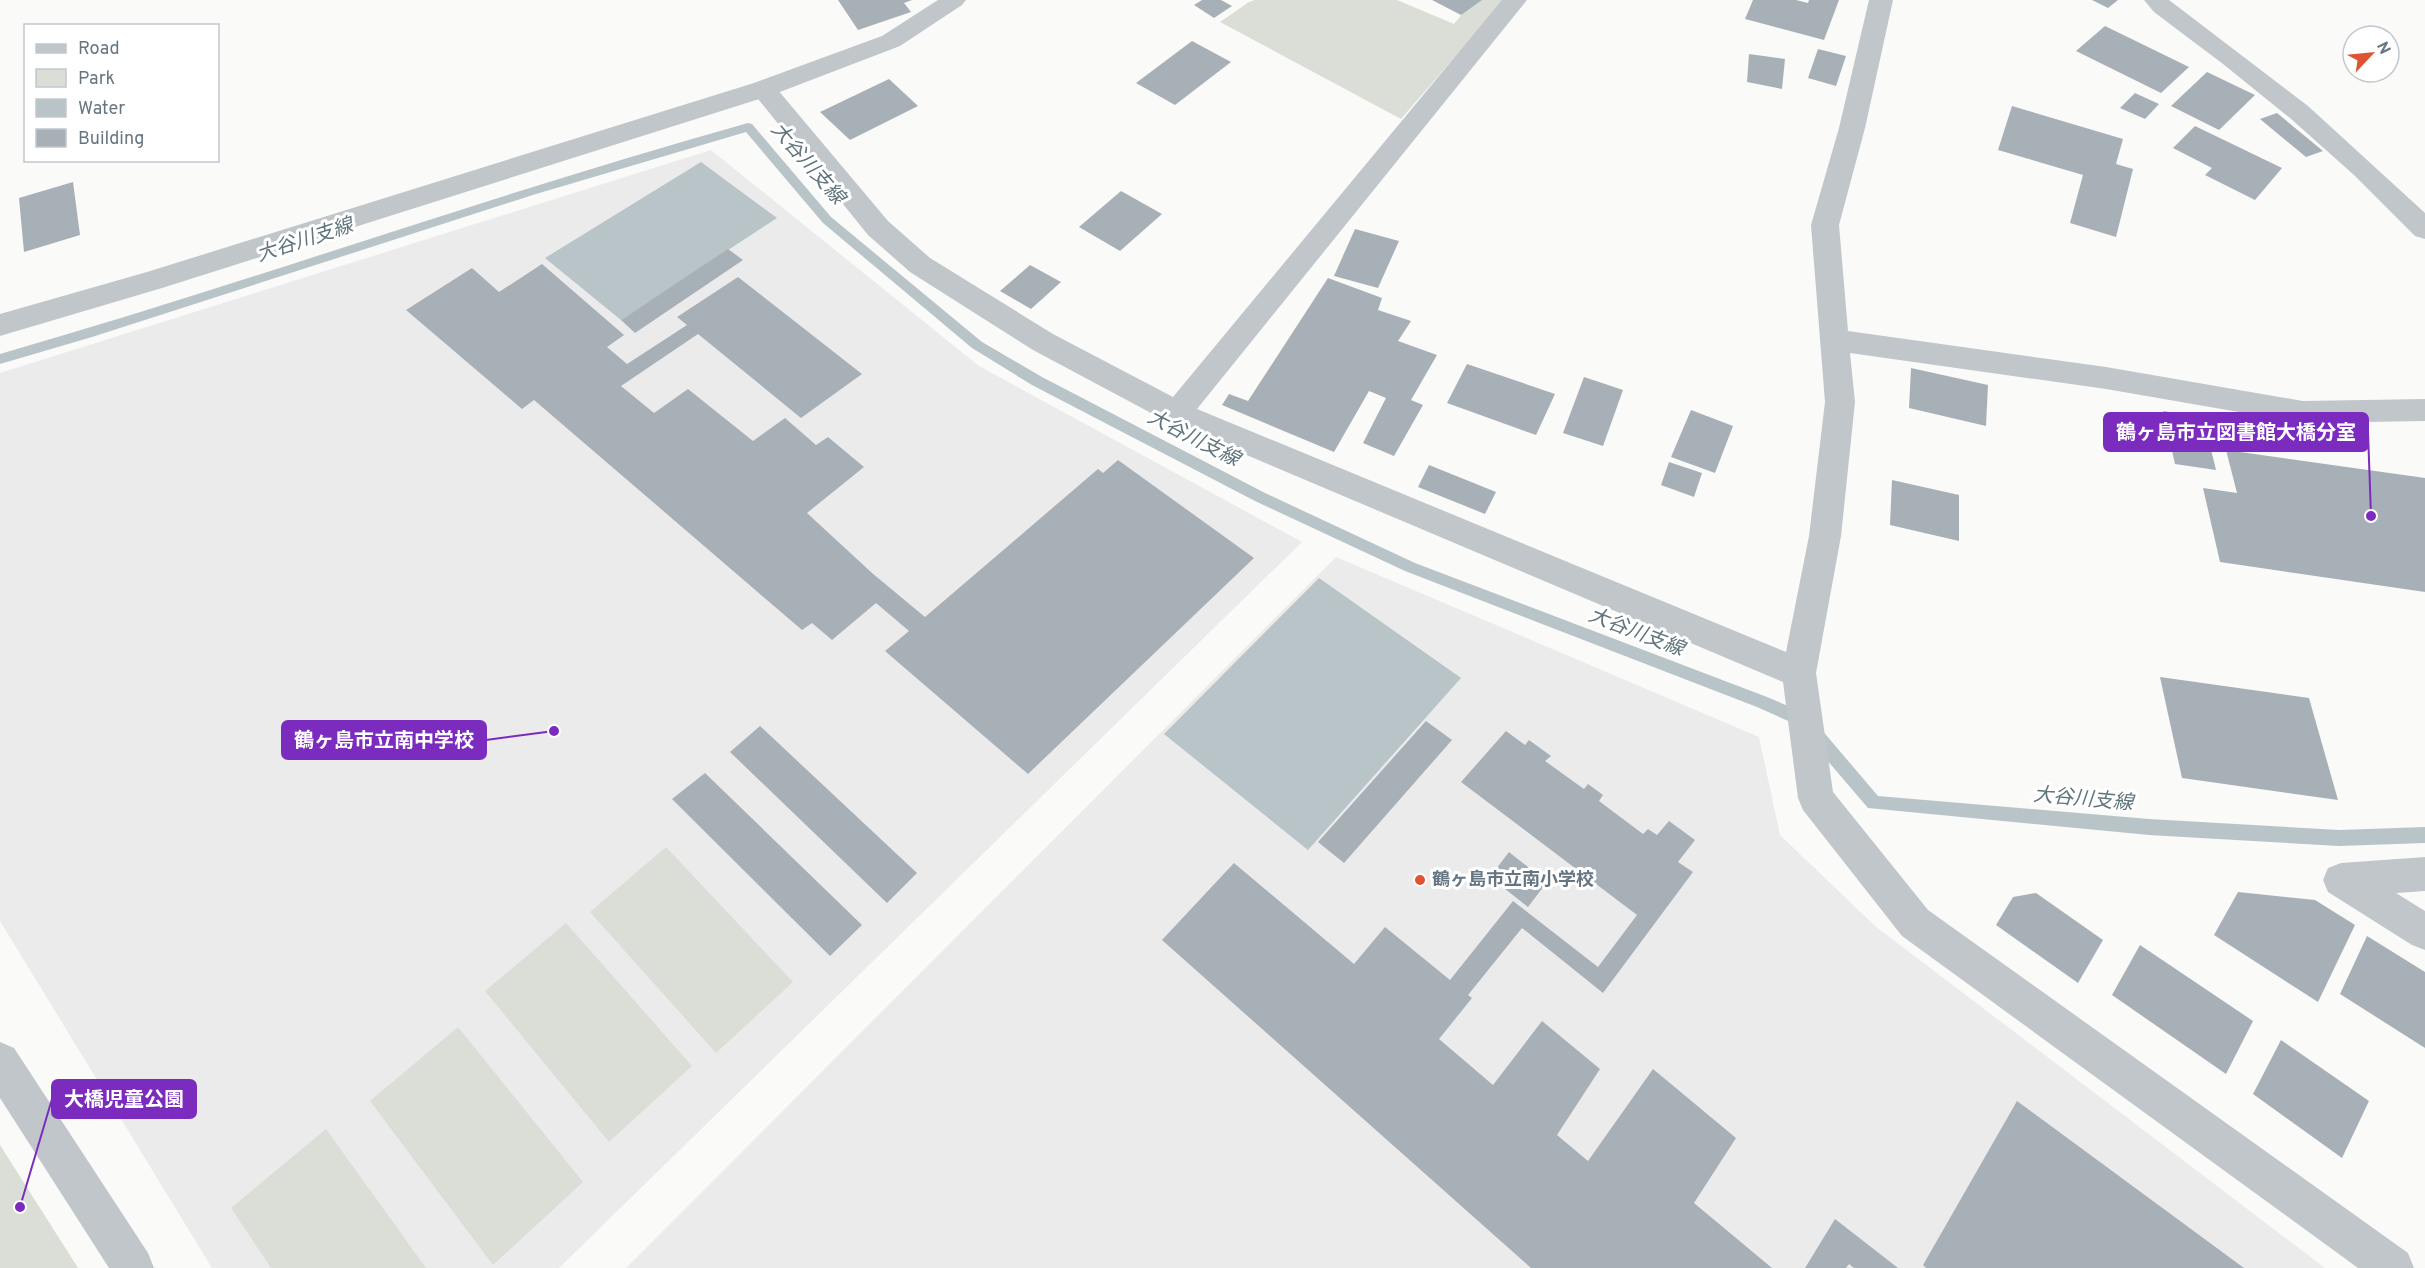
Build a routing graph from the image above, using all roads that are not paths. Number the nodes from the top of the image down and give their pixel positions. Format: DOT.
graph roads {
  1 [pos="954,0"];
  2 [pos="1515,0"];
  3 [pos="1881,0"];
  4 [pos="2156,0"];
  5 [pos="763,89"];
  6 [pos="2425,229"];
  7 [pos="0,325"];
  8 [pos="1833,340"];
  9 [pos="2425,410"];
  10 [pos="1178,413"];
  11 [pos="1798,673"];
  12 [pos="2425,874"];
  13 [pos="2425,932"];
  14 [pos="0,1062"];
  15 [pos="133,1268"];
  16 [pos="2393,1268"];
  1 -- 5 [label="street"];
  2 -- 10 [label="street"];
  3 -- 8 [label="street"];
  4 -- 6 [label="street"];
  5 -- 7 [label="street"];
  5 -- 10 [label="street"];
  8 -- 9 [label="street"];
  8 -- 11 [label="street"];
  10 -- 11 [label="street"];
  11 -- 16 [label="street"];
  12 -- 13 [label="street"];
  14 -- 15 [label="street"];
}
